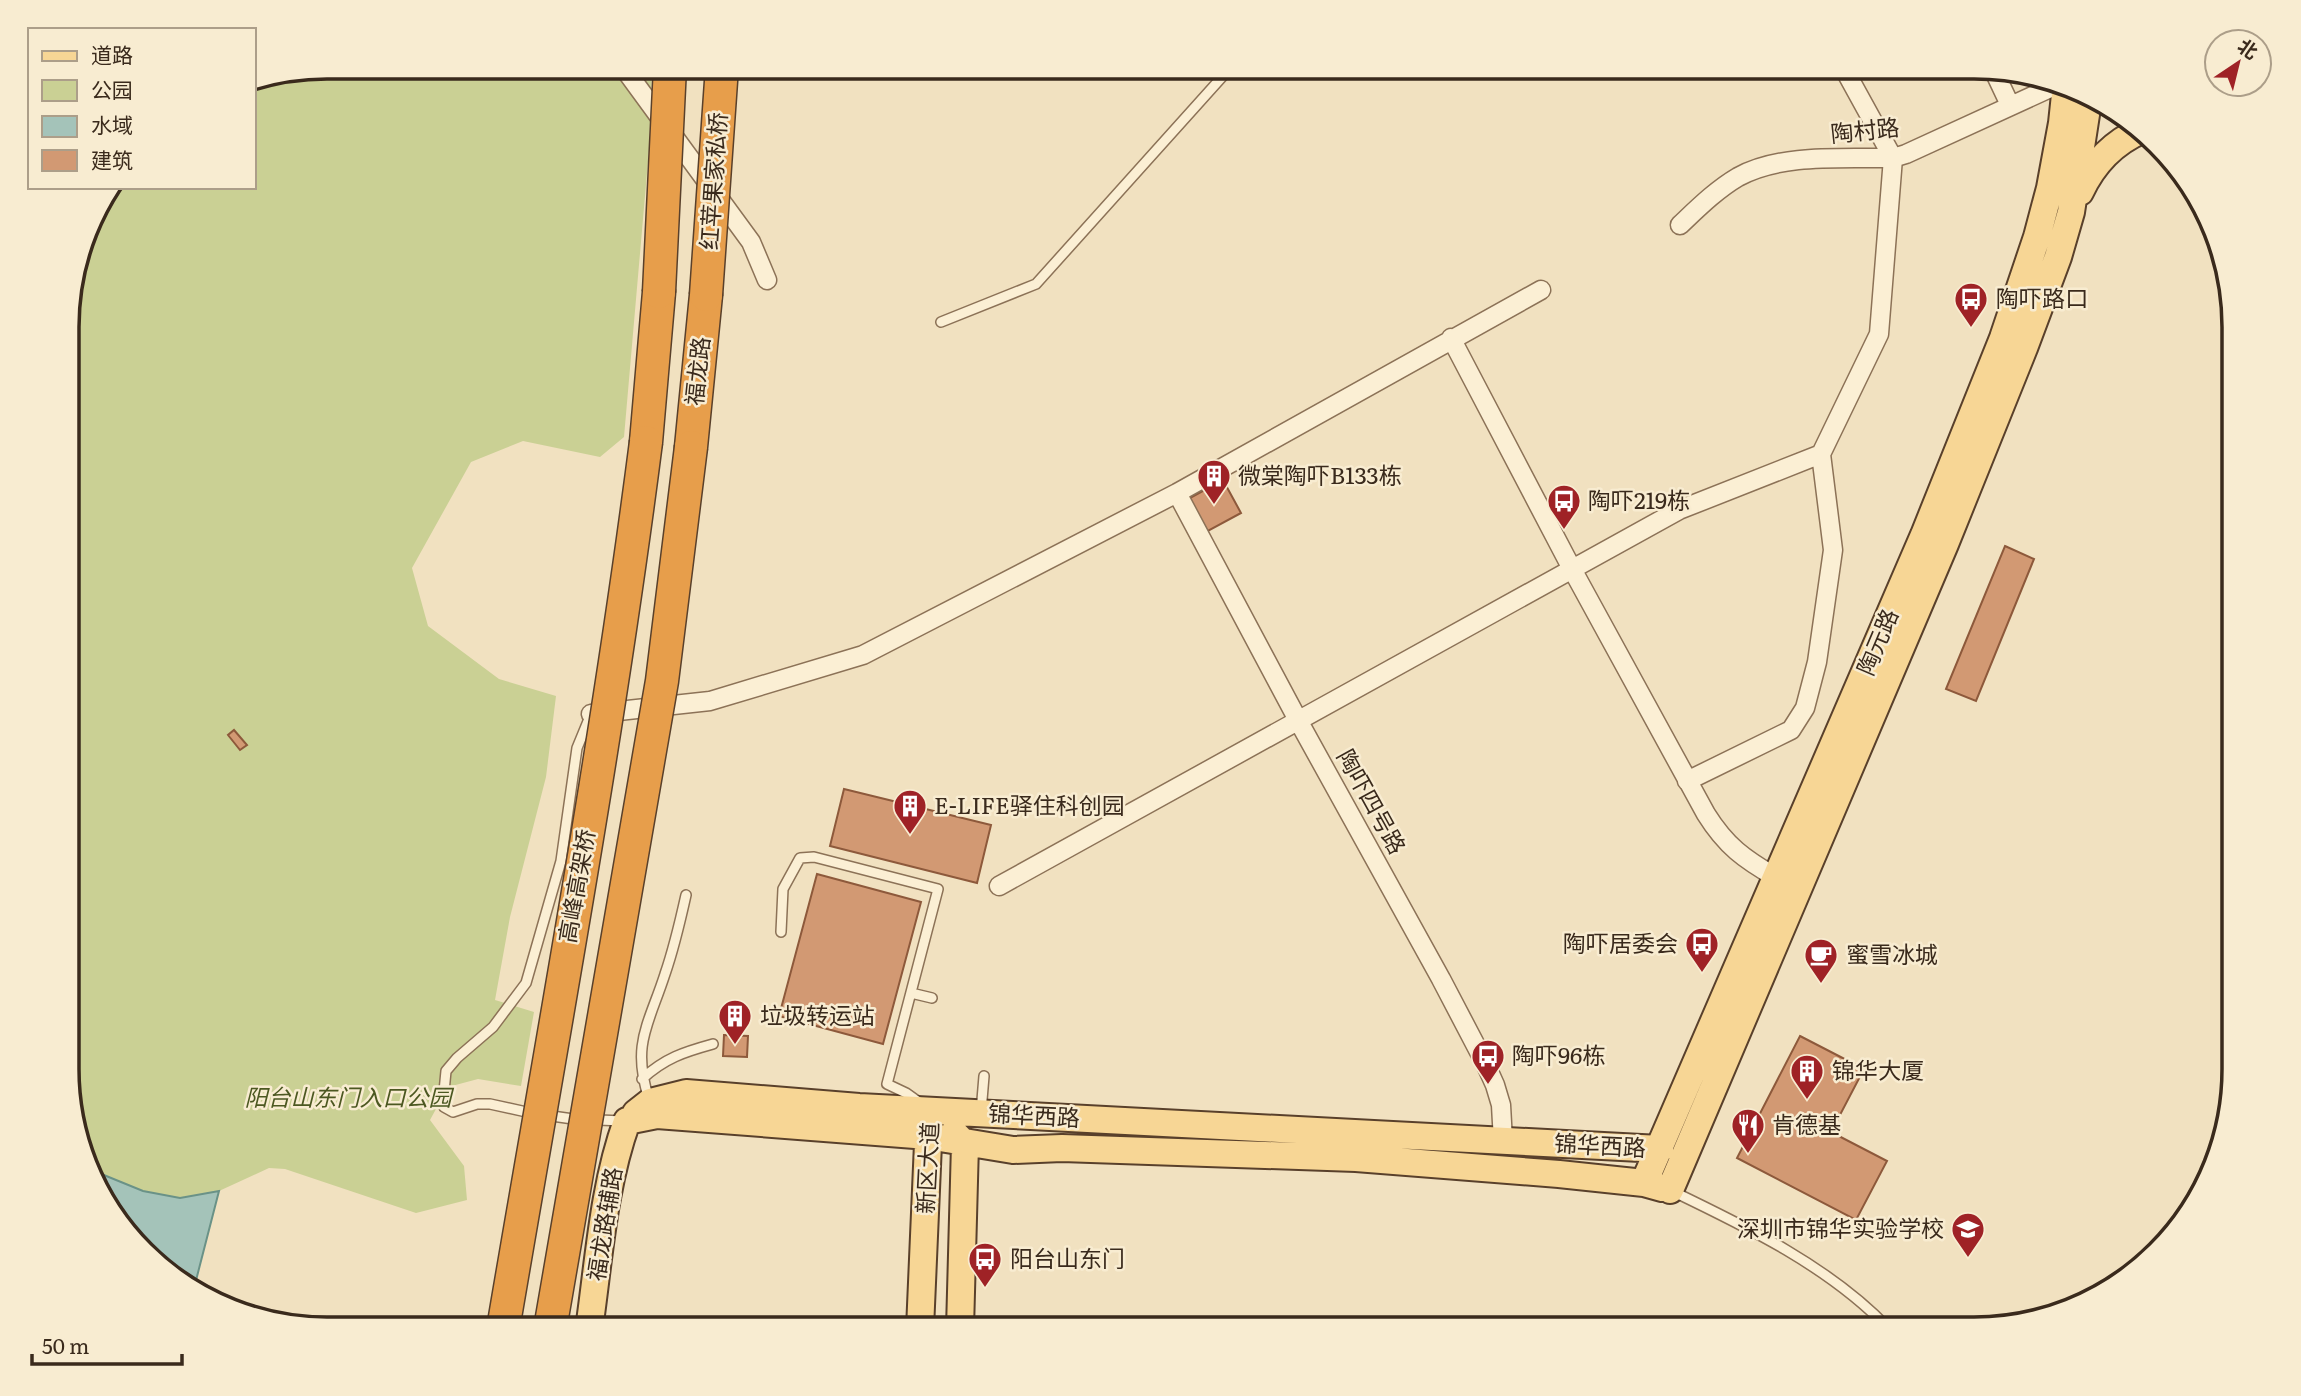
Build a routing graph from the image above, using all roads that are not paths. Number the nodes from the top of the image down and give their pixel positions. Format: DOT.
graph roads {
  1 [pos="632,79"];
  2 [pos="669,79"];
  3 [pos="721,79"];
  4 [pos="1219,79"];
  5 [pos="1850,79"];
  6 [pos="1998,80"];
  7 [pos="2046,89"];
  8 [pos="2065,96"];
  9 [pos="2010,105"];
  10 [pos="2087,106"];
  11 [pos="2132,135"];
  12 [pos="1893,158"];
  13 [pos="2071,212"];
  14 [pos="1680,225"];
  15 [pos="766,280"];
  16 [pos="1541,290"];
  17 [pos="659,292"];
  18 [pos="706,295"];
  19 [pos="941,322"];
  20 [pos="1451,338"];
  21 [pos="646,442"];
  22 [pos="1821,454"];
  23 [pos="1177,493"];
  24 [pos="1572,569"];
  25 [pos="591,714"];
  26 [pos="1299,722"];
  27 [pos="1686,781"];
  28 [pos="1777,878"];
  29 [pos="999,886"];
  30 [pos="686,895"];
  31 [pos="781,932"];
  32 [pos="911,993"];
  33 [pos="932,998"];
  34 [pos="713,1044"];
  35 [pos="984,1076"];
  36 [pos="646,1091"];
  37 [pos="981,1113"];
  38 [pos="627,1121"];
  39 [pos="929,1123"];
  40 [pos="1503,1140"];
  41 [pos="965,1144"];
  42 [pos="1660,1149"];
  43 [pos="1644,1183"];
  44 [pos="1670,1190"];
  45 [pos="925,1255"];
  46 [pos="963,1258"];
  47 [pos="505,1317"];
  48 [pos="552,1317"];
  49 [pos="591,1317"];
  50 [pos="921,1317"];
  51 [pos="961,1317"];
  52 [pos="1878,1317"];
  1 -- 15 [label="street"];
  2 -- 17 [label="highway, 红苹果家私桥, bridge"];
  3 -- 18 [label="highway, 红苹果家私桥, bridge"];
  4 -- 19 [label="lane"];
  5 -- 12 [label="street"];
  6 -- 9 [label="street"];
  7 -- 9 [label="street, 陶村路"];
  8 -- 28 [label="main road, 陶元路"];
  9 -- 12 [label="street, 陶村路"];
  10 -- 13 [label="main road, 陶元路"];
  11 -- 13 [label="main road"];
  12 -- 14 [label="street, 陶村路"];
  12 -- 22 [label="street"];
  13 -- 44 [label="main road, 陶元路"];
  16 -- 20 [label="street"];
  17 -- 21 [label="highway, 福龙路"];
  18 -- 48 [label="highway, 福龙路, bridge"];
  20 -- 23 [label="street"];
  20 -- 24 [label="street"];
  21 -- 47 [label="highway, 高峰高架桥, bridge"];
  22 -- 24 [label="street"];
  22 -- 27 [label="street"];
  23 -- 25 [label="street"];
  23 -- 26 [label="street, 陶吓四号路"];
  24 -- 26 [label="street"];
  24 -- 27 [label="street"];
  25 -- 38 [label="lane"];
  26 -- 29 [label="street"];
  26 -- 40 [label="street, 陶吓四号路"];
  27 -- 28 [label="street"];
  28 -- 42 [label="main road, 陶元路"];
  30 -- 36 [label="lane"];
  31 -- 32 [label="lane"];
  32 -- 33 [label="lane"];
  32 -- 39 [label="lane"];
  34 -- 36 [label="lane"];
  35 -- 37 [label="lane"];
  36 -- 38 [label="main road, 锦华西路"];
  36 -- 39 [label="main road, 锦华西路"];
  37 -- 39 [label="main road, 锦华西路"];
  37 -- 40 [label="main road, 锦华西路"];
  38 -- 39 [label="main road, 锦华西路"];
  38 -- 49 [label="main road, 福龙路辅路"];
  39 -- 41 [label="main road, 新区大道"];
  39 -- 45 [label="main road, 新区大道"];
  40 -- 42 [label="main road, 锦华西路"];
  41 -- 43 [label="main road, 锦华西路"];
  41 -- 46 [label="main road, 新区大道"];
  42 -- 43 [label="main road, 陶元路"];
  42 -- 44 [label="main road, 锦华西路"];
  43 -- 44 [label="main road, 锦华西路"];
  44 -- 52 [label="lane"];
  45 -- 46 [label="main road"];
  45 -- 50 [label="main road, 新区大道"];
  46 -- 51 [label="main road, 新区大道"];
}
